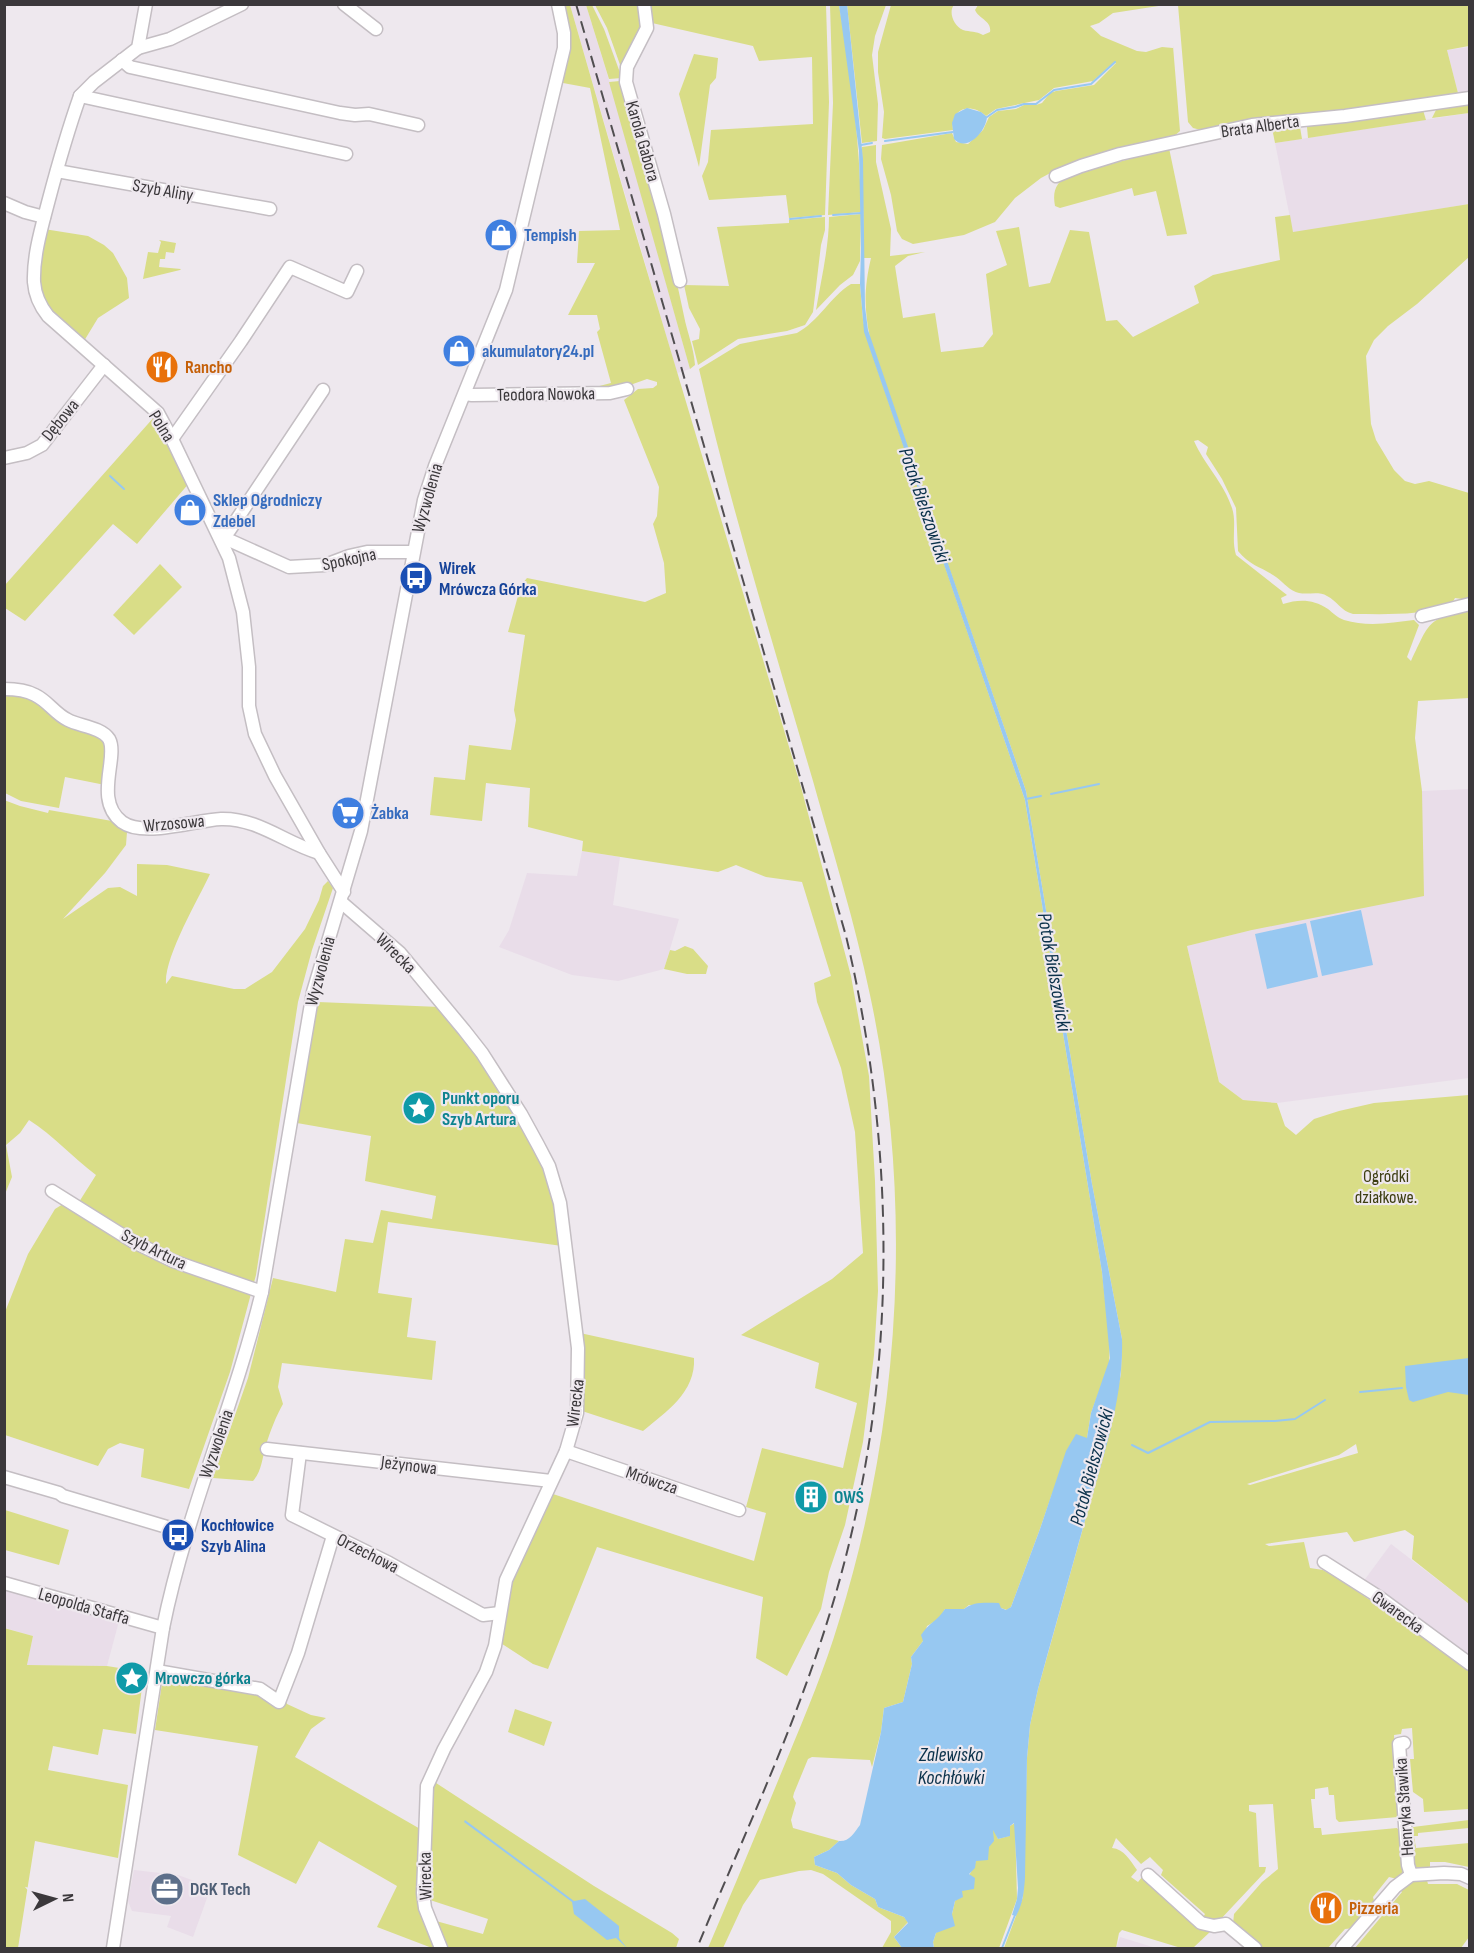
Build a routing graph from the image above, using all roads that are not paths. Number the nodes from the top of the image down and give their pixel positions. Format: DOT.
graph roads {
  1 [pos="146,4"];
  2 [pos="243,4"];
  3 [pos="344,4"];
  4 [pos="558,4"];
  5 [pos="644,4"];
  6 [pos="376,29"];
  7 [pos="138,48"];
  8 [pos="122,60"];
  9 [pos="80,96"];
  10 [pos="1470,98"];
  11 [pos="418,125"];
  12 [pos="346,154"];
  13 [pos="57,171"];
  14 [pos="1056,176"];
  15 [pos="4,203"];
  16 [pos="270,209"];
  17 [pos="44,217"];
  18 [pos="357,271"];
  19 [pos="680,280"];
  20 [pos="104,365"];
  21 [pos="627,389"];
  22 [pos="323,390"];
  23 [pos="465,394"];
  24 [pos="172,439"];
  25 [pos="4,458"];
  26 [pos="220,536"];
  27 [pos="413,552"];
  28 [pos="1470,604"];
  29 [pos="1422,616"];
  30 [pos="4,689"];
  31 [pos="319,854"];
  32 [pos="342,897"];
  33 [pos="52,1191"];
  34 [pos="262,1292"];
  35 [pos="267,1449"];
  36 [pos="566,1451"];
  37 [pos="300,1453"];
  38 [pos="4,1477"];
  39 [pos="551,1481"];
  40 [pos="738,1510"];
  41 [pos="188,1533"];
  42 [pos="333,1536"];
  43 [pos="1324,1562"];
  44 [pos="4,1584"];
  45 [pos="500,1613"];
  46 [pos="163,1629"];
  47 [pos="1470,1664"];
  48 [pos="157,1671"];
  49 [pos="1404,1743"];
  50 [pos="1148,1875"];
  51 [pos="1411,1875"];
  52 [pos="1470,1878"];
  53 [pos="113,1948"];
  54 [pos="441,1948"];
  55 [pos="1255,1948"];
  56 [pos="1342,1948"];
  1 -- 7 [label="street"];
  2 -- 7 [label="street"];
  3 -- 6 [label="street"];
  4 -- 23 [label="street, Wyzwolenia"];
  5 -- 19 [label="street, Karola Gabora"];
  7 -- 8 [label="street"];
  8 -- 9 [label="street"];
  8 -- 11 [label="street"];
  9 -- 12 [label="street"];
  9 -- 13 [label="street, Polna"];
  10 -- 14 [label="street, Brata Alberta"];
  13 -- 16 [label="street, Szyb Aliny"];
  13 -- 17 [label="street, Polna"];
  15 -- 17 [label="street"];
  17 -- 20 [label="street, Polna"];
  18 -- 24 [label="street"];
  20 -- 24 [label="street, Polna"];
  20 -- 25 [label="street, Dębowa"];
  21 -- 23 [label="street, Teodora Nowoka"];
  22 -- 26 [label="street"];
  23 -- 27 [label="street, Wyzwolenia"];
  24 -- 26 [label="street, Polna"];
  26 -- 27 [label="street, Spokojna"];
  26 -- 31 [label="street, Polna"];
  27 -- 32 [label="street, Wyzwolenia"];
  28 -- 29 [label="street"];
  30 -- 31 [label="street, Wrzosowa"];
  31 -- 32 [label="street, Polna"];
  32 -- 34 [label="street, Wyzwolenia"];
  32 -- 36 [label="street, Wirecka"];
  33 -- 34 [label="street, Szyb Artura"];
  34 -- 41 [label="street, Wyzwolenia"];
  35 -- 37 [label="street, Jeżynowa"];
  36 -- 39 [label="street, Wirecka"];
  36 -- 40 [label="street, Mrówcza"];
  37 -- 39 [label="street, Jeżynowa"];
  37 -- 42 [label="street, Orzechowa"];
  38 -- 41 [label="street"];
  39 -- 45 [label="street, Wirecka"];
  41 -- 46 [label="street, Wyzwolenia"];
  42 -- 45 [label="street, Orzechowa"];
  42 -- 48 [label="street"];
  43 -- 47 [label="street, Gwarecka"];
  44 -- 46 [label="street, Leopolda Staffa"];
  45 -- 54 [label="street, Wirecka"];
  46 -- 48 [label="street, Wyzwolenia"];
  48 -- 53 [label="street, Wyzwolenia"];
  49 -- 51 [label="street, Henryka Sławika"];
  50 -- 55 [label="street"];
  51 -- 52 [label="street"];
  51 -- 56 [label="street"];
}
